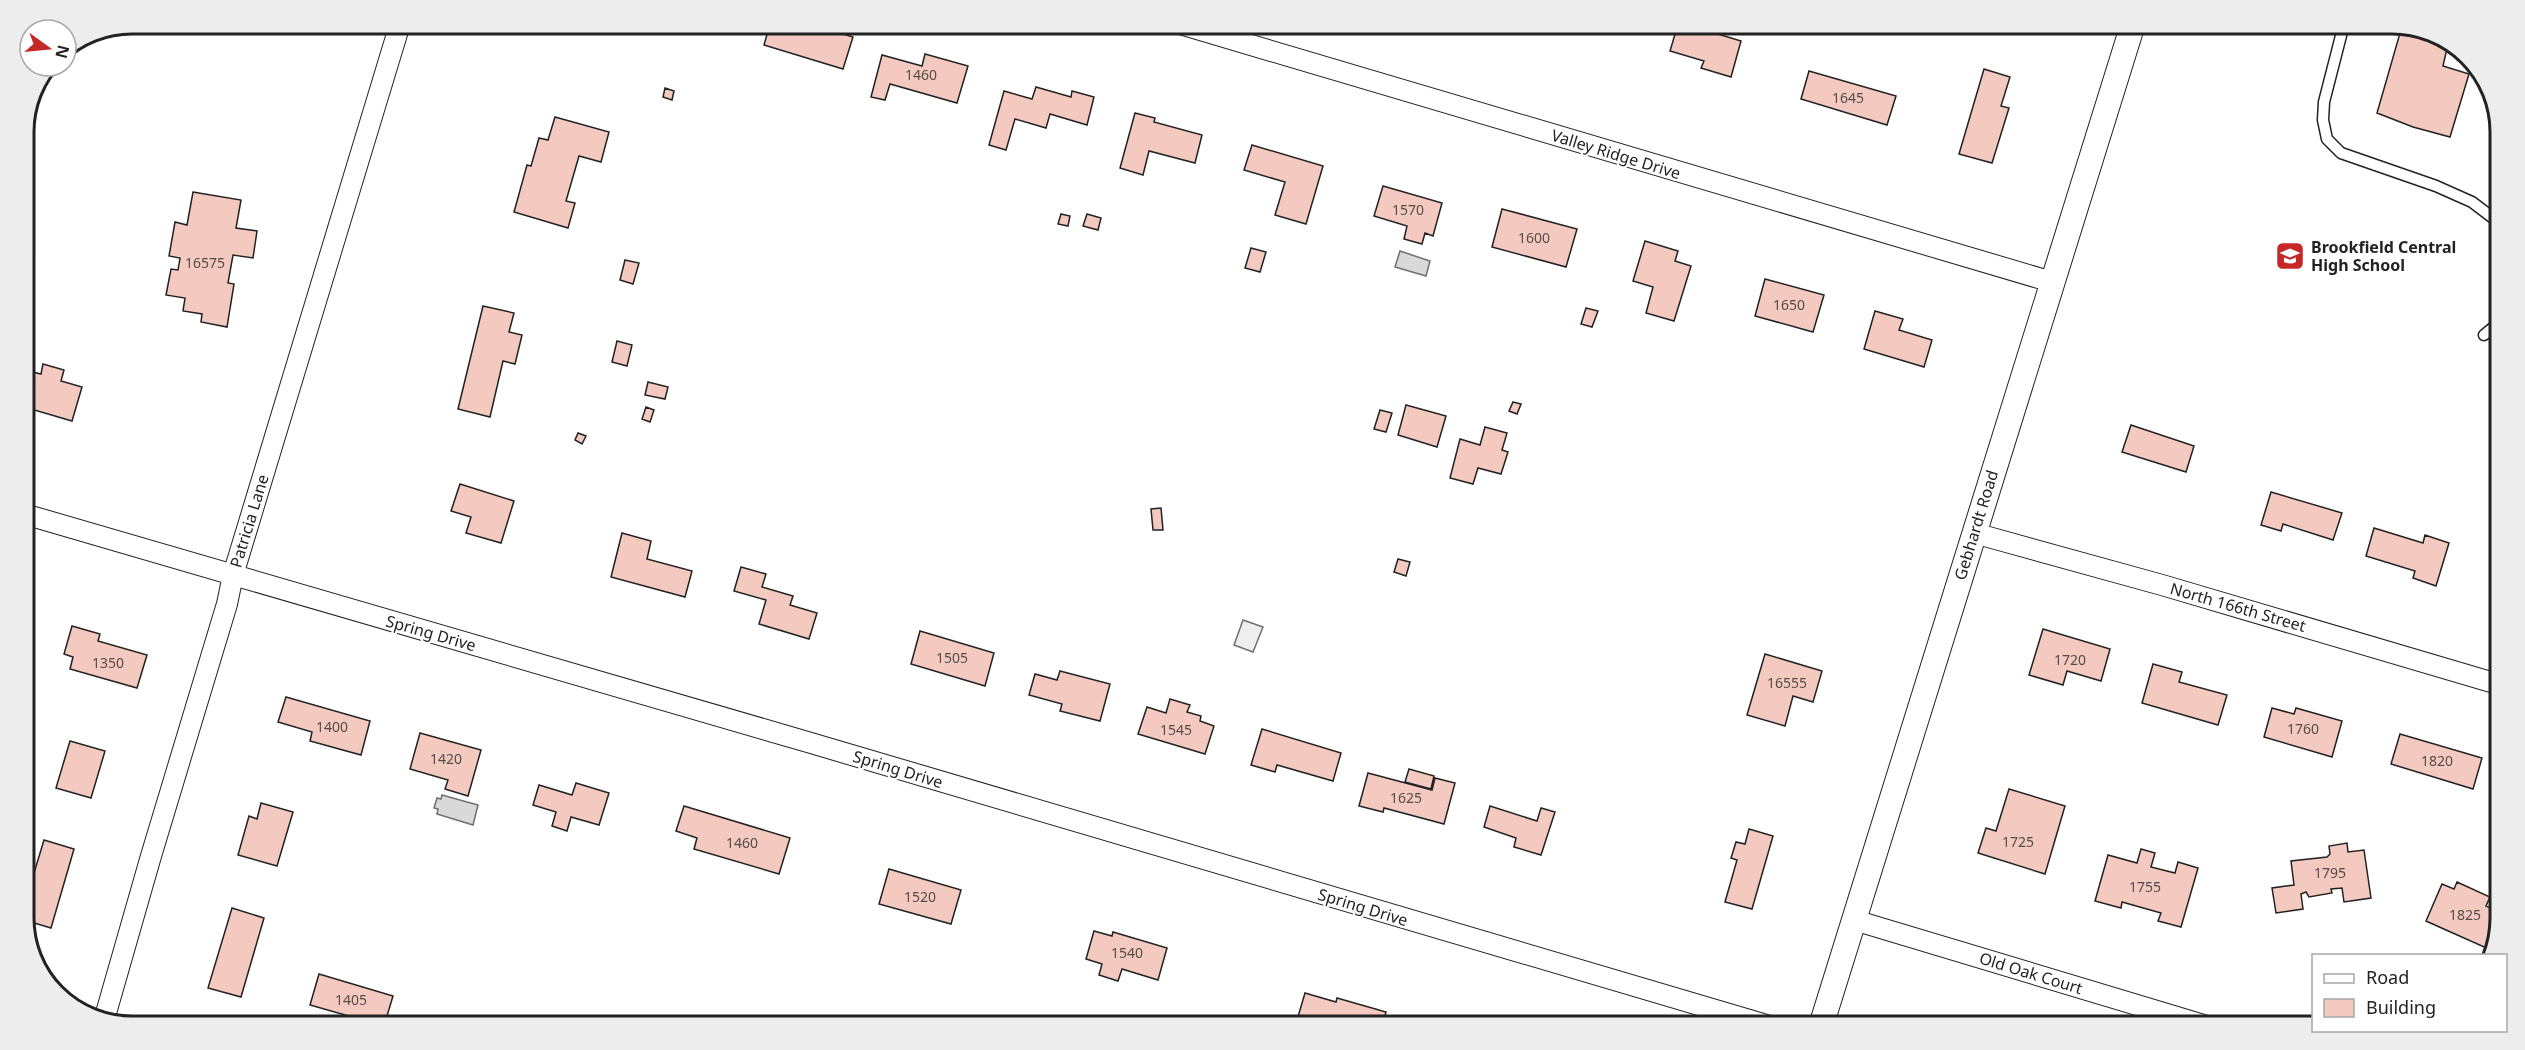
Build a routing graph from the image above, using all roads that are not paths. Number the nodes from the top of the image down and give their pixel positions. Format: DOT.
graph roads {
  1 [pos="397,34"];
  2 [pos="1214,34"];
  3 [pos="2130,34"];
  4 [pos="2341,34"];
  5 [pos="2490,216"];
  6 [pos="2052,282"];
  7 [pos="2490,330"];
  8 [pos="2484,335"];
  9 [pos="35,517"];
  10 [pos="1974,533"];
  11 [pos="233,575"];
  12 [pos="2490,682"];
  13 [pos="1854,920"];
  14 [pos="107,1012"];
  15 [pos="1736,1016"];
  16 [pos="1824,1016"];
  17 [pos="2174,1016"];
  1 -- 11 [label="street, Patricia Lane"];
  2 -- 6 [label="street, Valley Ridge Drive"];
  3 -- 6 [label="street, Gebhardt Road"];
  4 -- 5 [label="lane"];
  6 -- 10 [label="street, Gebhardt Road"];
  7 -- 8 [label="lane"];
  9 -- 11 [label="street, Spring Drive"];
  10 -- 12 [label="street, North 166th Street"];
  10 -- 13 [label="street, Gebhardt Road"];
  11 -- 14 [label="street, Patricia Lane"];
  11 -- 15 [label="street, Spring Drive"];
  13 -- 16 [label="street, Gebhardt Road"];
  13 -- 17 [label="street, Old Oak Court"];
}
